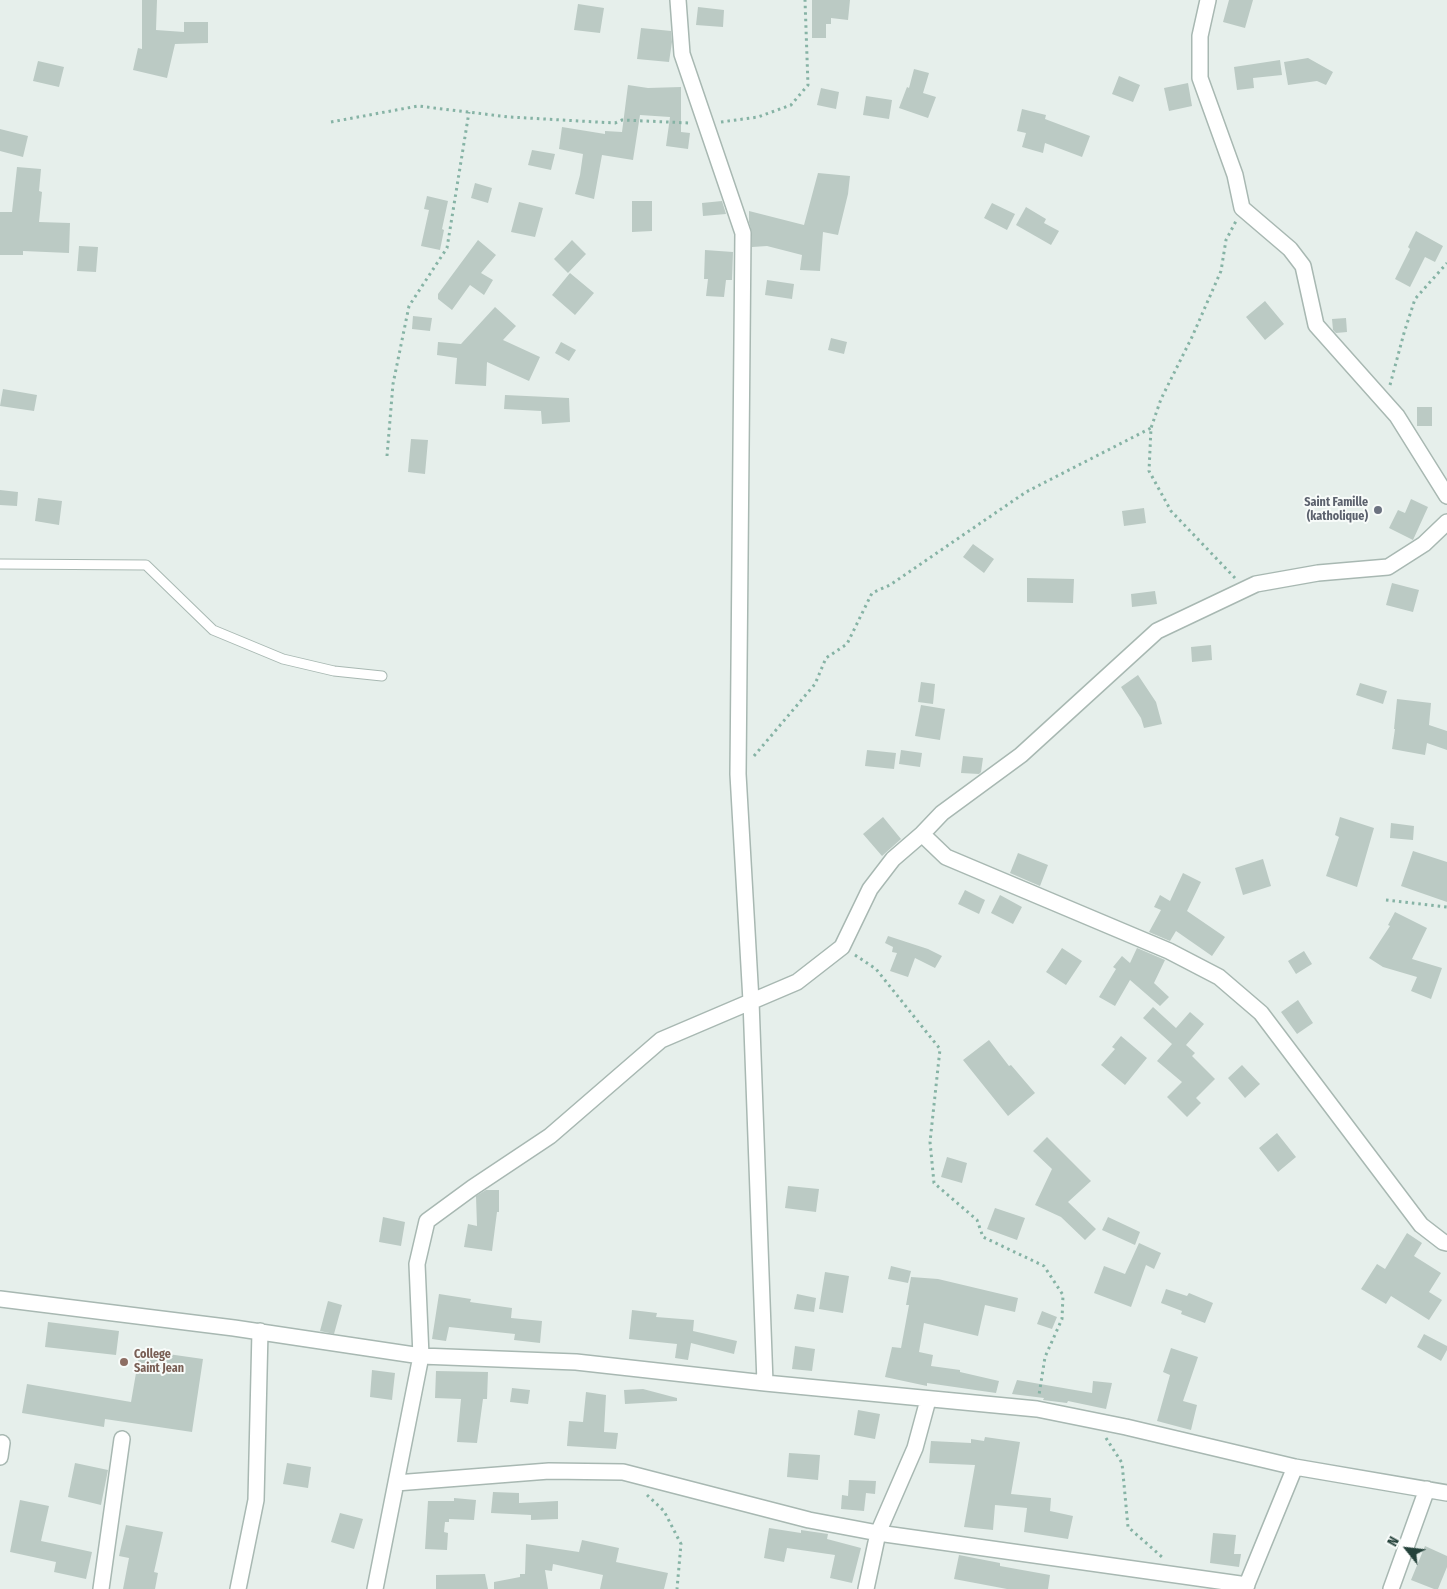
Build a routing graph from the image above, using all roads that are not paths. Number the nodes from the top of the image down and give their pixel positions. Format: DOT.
graph roads {
  1 [pos="678,0"];
  2 [pos="1208,0"];
  3 [pos="1447,496"];
  4 [pos="1447,522"];
  5 [pos="0,564"];
  6 [pos="382,676"];
  7 [pos="922,834"];
  8 [pos="751,1001"];
  9 [pos="1447,1243"];
  10 [pos="0,1299"];
  11 [pos="260,1331"];
  12 [pos="421,1356"];
  13 [pos="765,1383"];
  14 [pos="928,1400"];
  15 [pos="122,1439"];
  16 [pos="1295,1467"];
  17 [pos="396,1483"];
  18 [pos="1427,1489"];
  19 [pos="1447,1493"];
  20 [pos="878,1533"];
  21 [pos="1246,1587"];
  22 [pos="101,1589"];
  23 [pos="238,1589"];
  24 [pos="375,1589"];
  25 [pos="866,1589"];
  26 [pos="1391,1589"];
  1 -- 8 [label="street"];
  2 -- 3 [label="street"];
  4 -- 7 [label="street"];
  5 -- 6 [label="lane"];
  7 -- 8 [label="street"];
  7 -- 9 [label="street"];
  8 -- 12 [label="street"];
  8 -- 13 [label="street"];
  10 -- 11 [label="street"];
  11 -- 12 [label="street"];
  11 -- 23 [label="street"];
  12 -- 13 [label="street"];
  12 -- 17 [label="street"];
  13 -- 14 [label="street"];
  14 -- 16 [label="street"];
  14 -- 20 [label="street"];
  15 -- 22 [label="street"];
  16 -- 18 [label="street"];
  16 -- 21 [label="street"];
  17 -- 20 [label="street"];
  17 -- 24 [label="street"];
  18 -- 19 [label="street"];
  18 -- 26 [label="street"];
  20 -- 21 [label="street"];
  20 -- 25 [label="street"];
}
